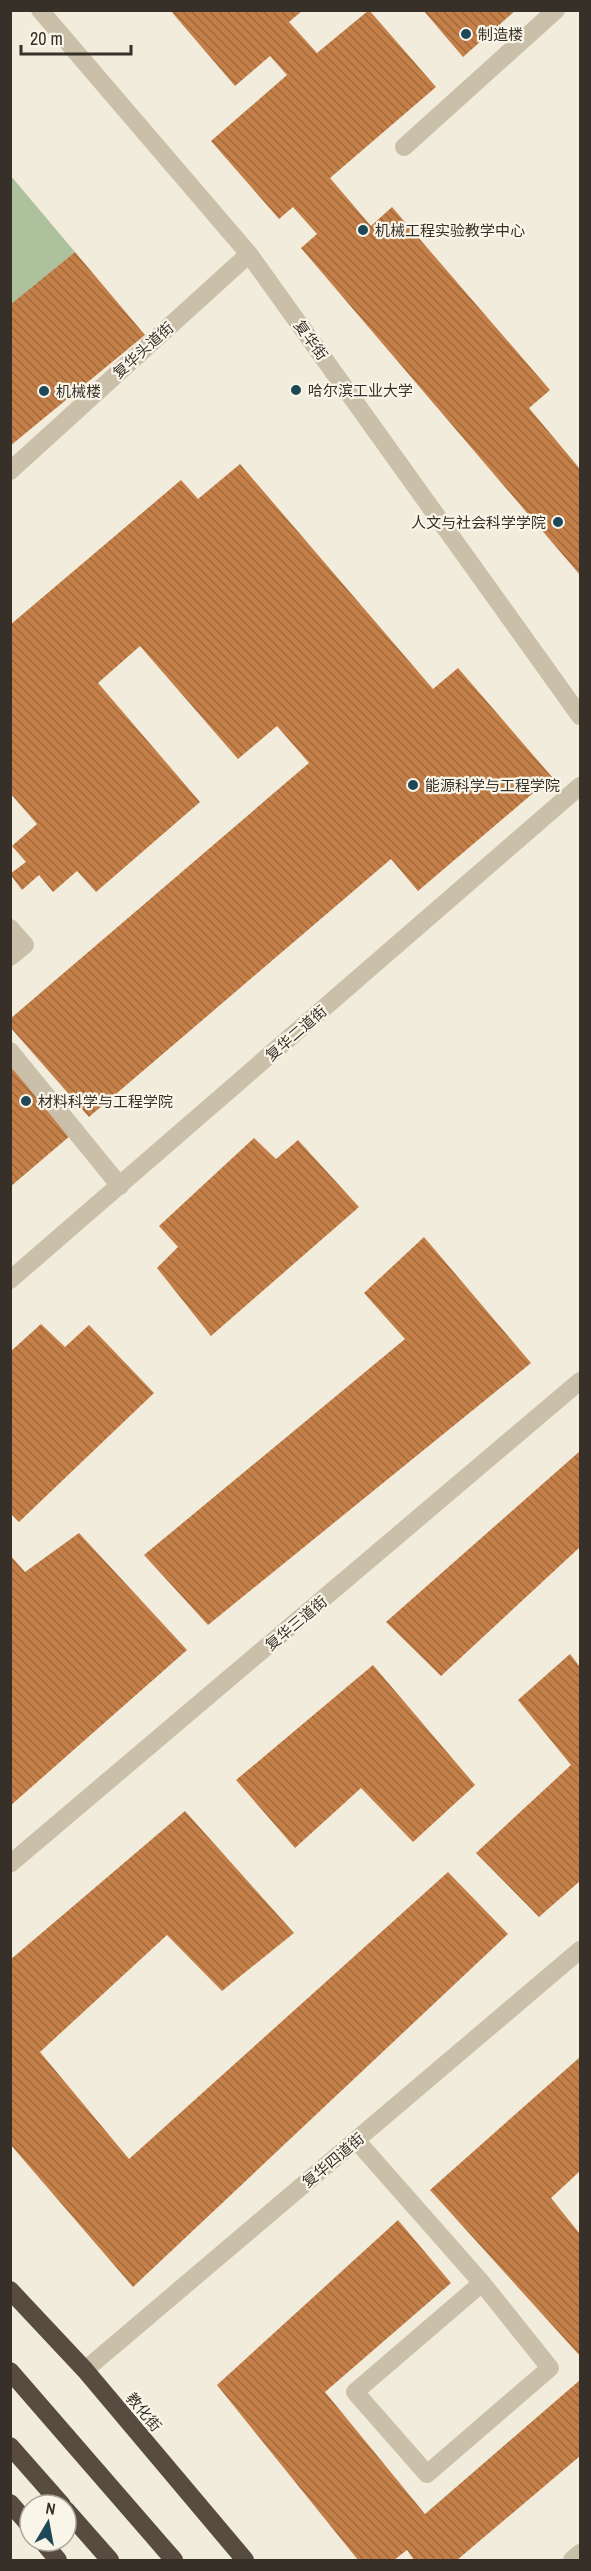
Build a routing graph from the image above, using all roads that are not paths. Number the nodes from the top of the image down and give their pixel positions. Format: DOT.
graph roads {
  1 [pos="40,10"];
  2 [pos="556,10"];
  3 [pos="404,147"];
  4 [pos="249,254"];
  5 [pos="10,471"];
  6 [pos="580,716"];
  7 [pos="580,786"];
  8 [pos="10,928"];
  9 [pos="10,957"];
  10 [pos="10,1051"];
  11 [pos="120,1186"];
  12 [pos="10,1280"];
  13 [pos="580,1382"];
  14 [pos="10,1864"];
  15 [pos="580,1950"];
  16 [pos="356,2140"];
  17 [pos="482,2283"];
  18 [pos="10,2290"];
  19 [pos="85,2370"];
  20 [pos="10,2371"];
  21 [pos="10,2445"];
  22 [pos="52,2493"];
  23 [pos="78,2524"];
  24 [pos="580,2553"];
  25 [pos="110,2560"];
  26 [pos="174,2560"];
  27 [pos="245,2560"];
  28 [pos="572,2560"];
  1 -- 4 [label="street, 复华街"];
  2 -- 3 [label="street"];
  4 -- 5 [label="street, 复华头道街"];
  4 -- 6 [label="street, 复华街"];
  7 -- 11 [label="street, 复华二道街"];
  8 -- 9 [label="street"];
  10 -- 11 [label="street"];
  11 -- 12 [label="street, 复华二道街"];
  13 -- 14 [label="street, 复华三道街"];
  15 -- 16 [label="street, 复华四道街"];
  16 -- 17 [label="street"];
  16 -- 19 [label="street, 复华四道街"];
  17 -- 17 [label="street"];
  18 -- 19 [label="highway, 教化街"];
  19 -- 27 [label="highway, 教化街"];
  20 -- 26 [label="highway"];
  21 -- 22 [label="highway"];
  23 -- 25 [label="highway"];
  24 -- 28 [label="street"];
}
